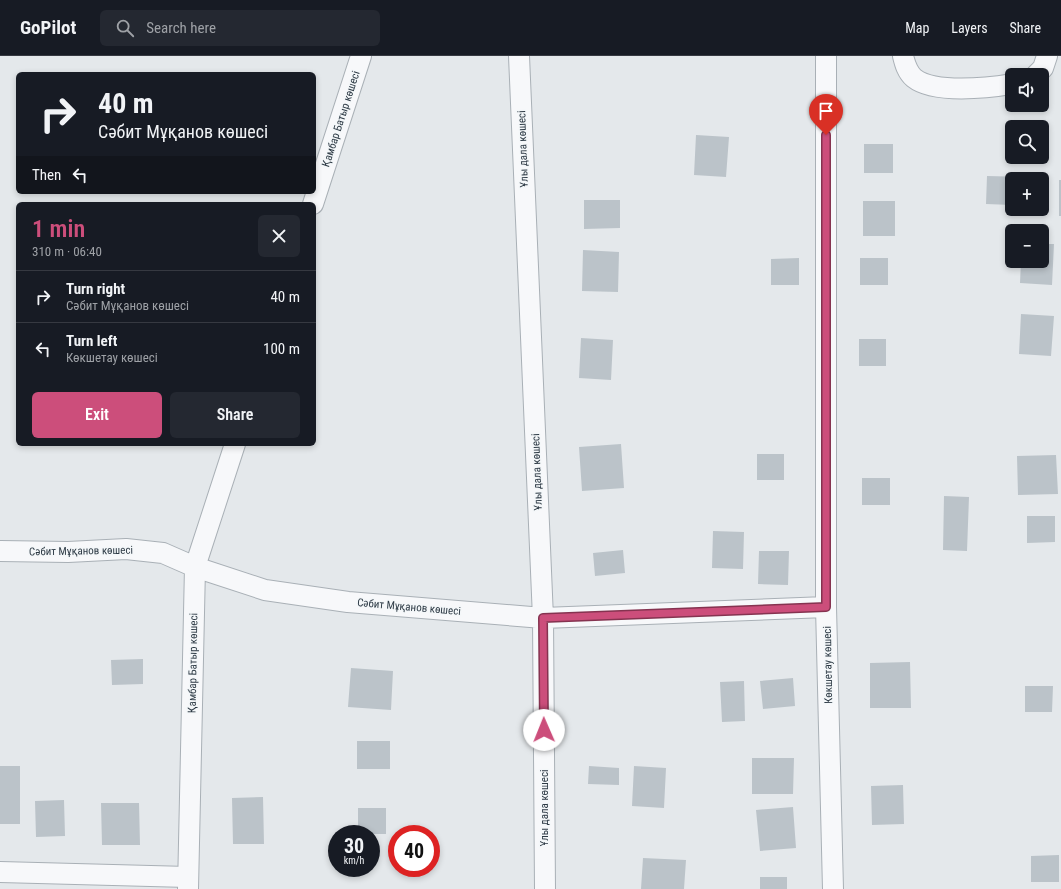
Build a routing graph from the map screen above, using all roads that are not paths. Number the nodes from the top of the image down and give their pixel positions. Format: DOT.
graph roads {
  1 [pos="361,56"];
  2 [pos="520,56"];
  3 [pos="826,56"];
  4 [pos="903,56"];
  5 [pos="1047,56"];
  6 [pos="1043,68"];
  7 [pos="1005,85"];
  8 [pos="314,202"];
  9 [pos="234,446"];
  10 [pos="0,551"];
  11 [pos="195,567"];
  12 [pos="826,607"];
  13 [pos="543,618"];
  14 [pos="0,872"];
  15 [pos="188,883"];
  16 [pos="545,889"];
  17 [pos="833,889"];
  1 -- 8 [label="street, Қамбар Батыр көшесі"];
  2 -- 13 [label="street, Ұлы дала көшесі"];
  3 -- 12 [label="street, Көкшетау көшесі"];
  4 -- 7 [label="street"];
  5 -- 6 [label="street"];
  9 -- 11 [label="street, Қамбар Батыр көшесі"];
  10 -- 11 [label="street, Сәбит Мұқанов көшесі"];
  11 -- 13 [label="street, Сәбит Мұқанов көшесі"];
  11 -- 15 [label="street, Қамбар Батыр көшесі"];
  12 -- 13 [label="street, Сәбит Мұқанов көшесі"];
  12 -- 17 [label="street, Көкшетау көшесі"];
  13 -- 16 [label="street, Ұлы дала көшесі"];
  14 -- 15 [label="street"];
}
